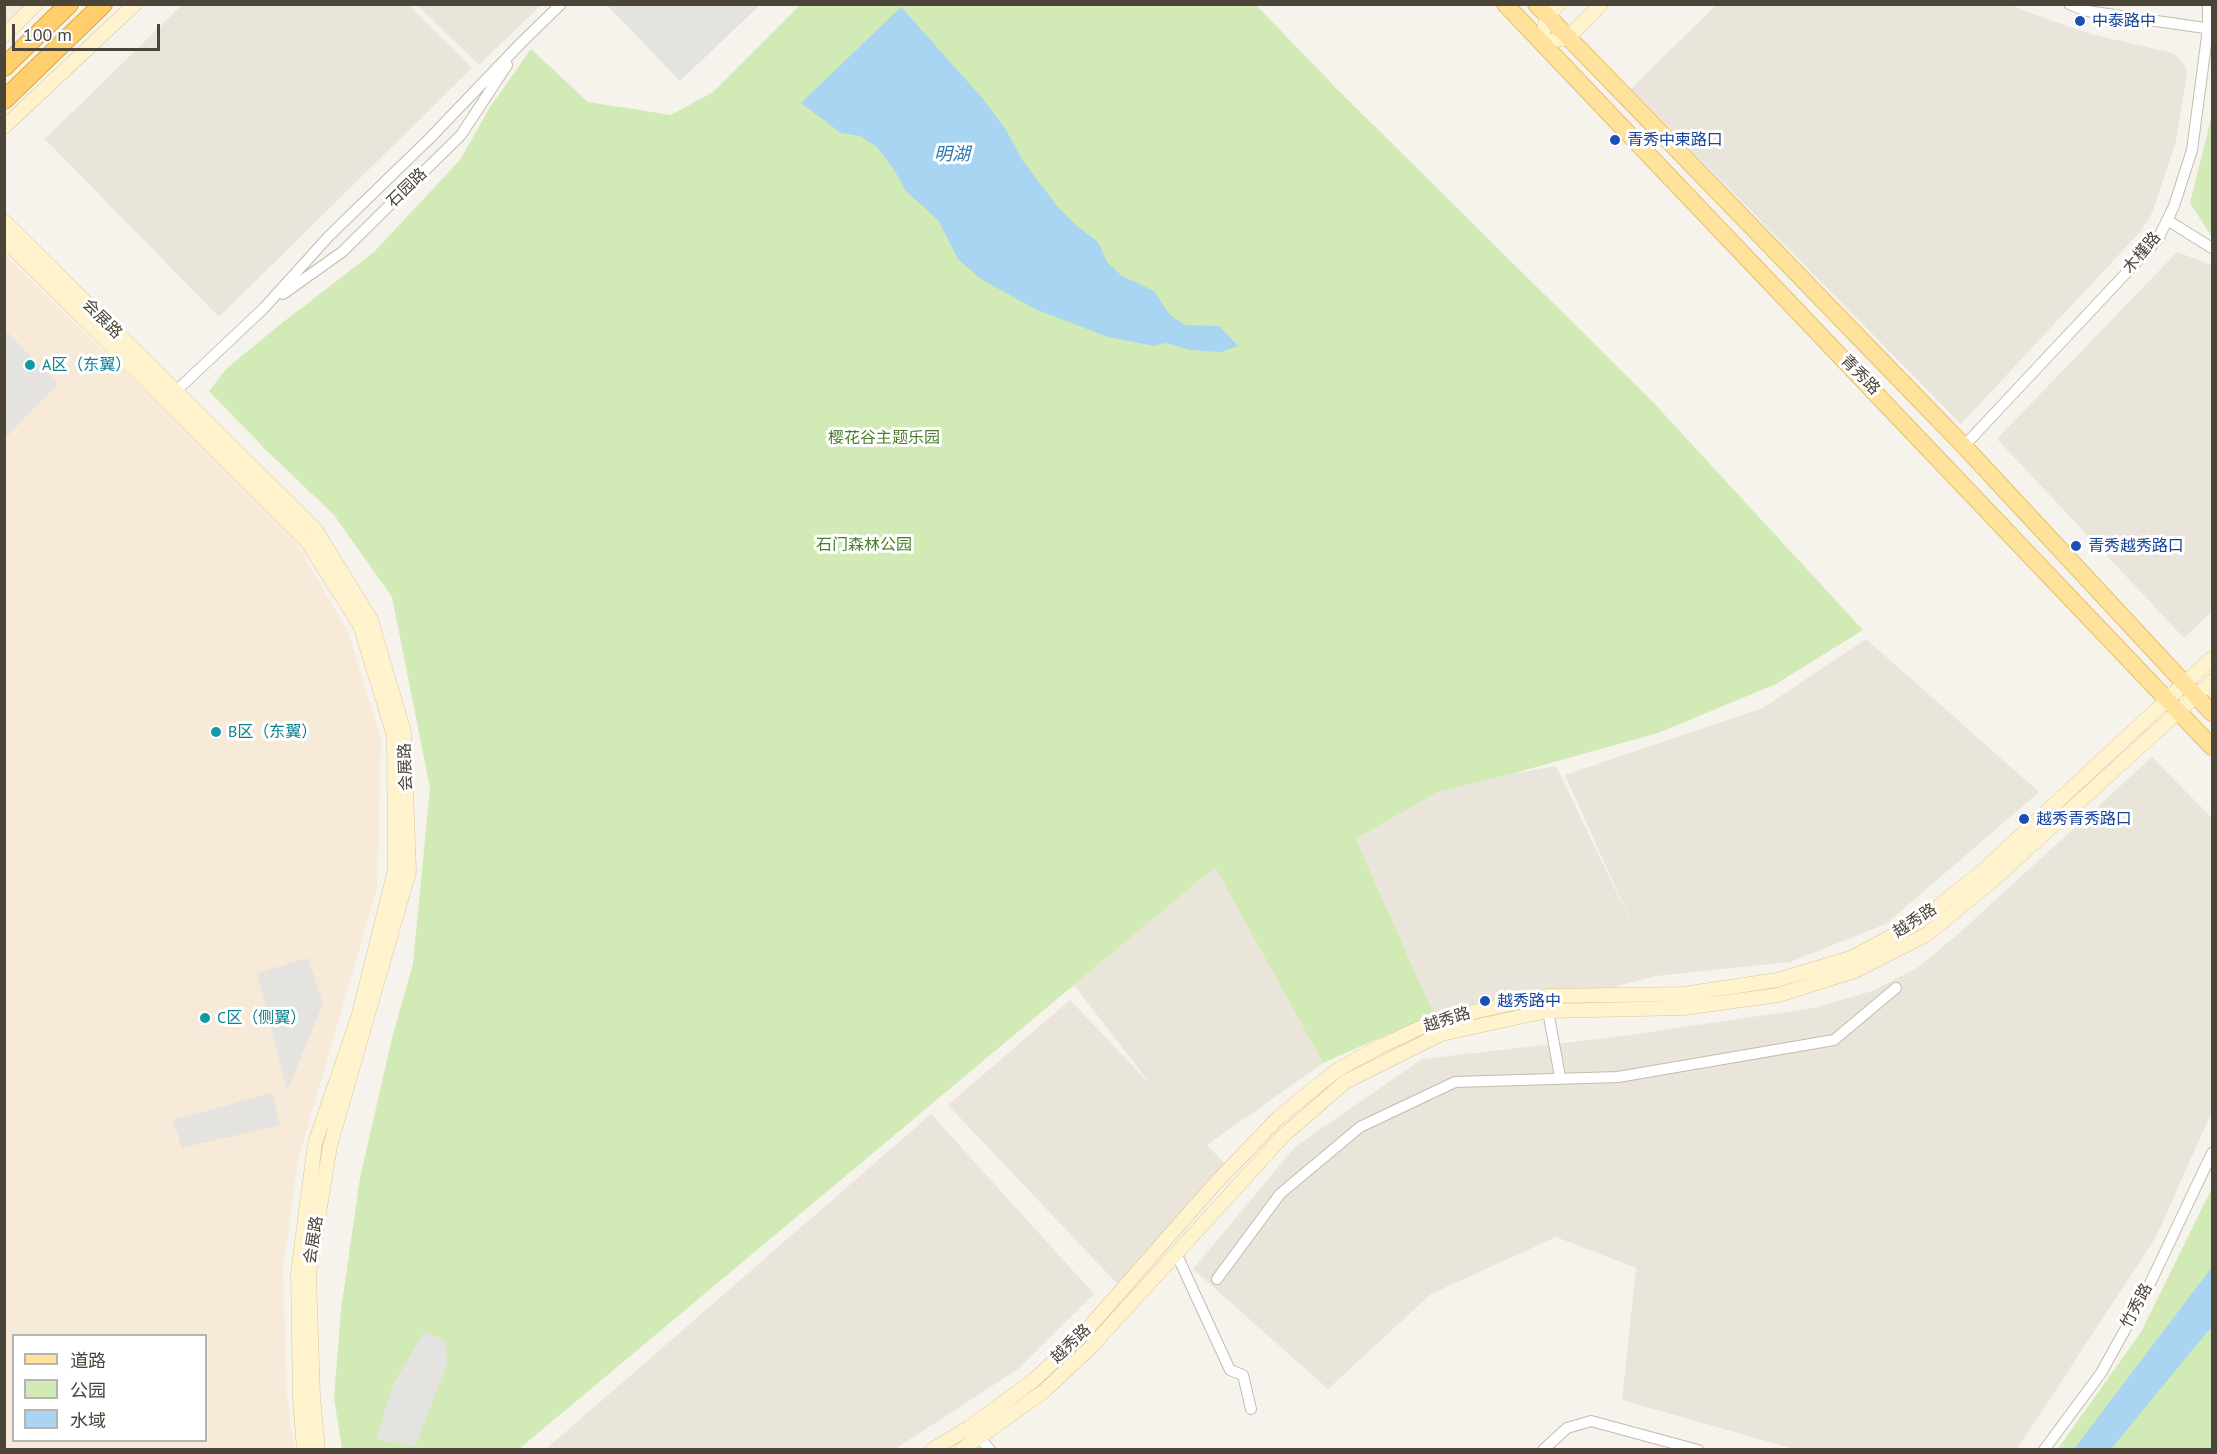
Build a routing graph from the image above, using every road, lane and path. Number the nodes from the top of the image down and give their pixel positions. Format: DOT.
graph roads {
  1 [pos="36,4"];
  2 [pos="69,4"];
  3 [pos="103,4"];
  4 [pos="135,4"];
  5 [pos="561,4"];
  6 [pos="1505,4"];
  7 [pos="1560,4"];
  8 [pos="1601,4"];
  9 [pos="2069,4"];
  10 [pos="2208,4"];
  11 [pos="1541,10"];
  12 [pos="2210,29"];
  13 [pos="4,36"];
  14 [pos="1568,38"];
  15 [pos="522,42"];
  16 [pos="1541,42"];
  17 [pos="4,67"];
  18 [pos="4,100"];
  19 [pos="4,127"];
  20 [pos="2167,220"];
  21 [pos="4,221"];
  22 [pos="4,240"];
  23 [pos="2212,248"];
  24 [pos="264,308"];
  25 [pos="175,392"];
  26 [pos="1964,446"];
  27 [pos="2212,658"];
  28 [pos="2212,681"];
  29 [pos="2192,690"];
  30 [pos="2174,706"];
  31 [pos="2212,713"];
  32 [pos="2212,747"];
  33 [pos="1896,988"];
  34 [pos="1546,996"];
  35 [pos="1547,1011"];
  36 [pos="1560,1077"];
  37 [pos="2212,1153"];
  38 [pos="1176,1253"];
  39 [pos="1217,1279"];
  40 [pos="1251,1409"];
  41 [pos="970,1427"];
  42 [pos="980,1438"];
  43 [pos="304,1449"];
  44 [pos="318,1449"];
  45 [pos="933,1449"];
  46 [pos="961,1449"];
  47 [pos="990,1449"];
  48 [pos="1543,1449"];
  49 [pos="1698,1449"];
  50 [pos="2044,1449"];
  1 -- 13 [label="main road"];
  2 -- 17 [label="highway"];
  3 -- 18 [label="highway"];
  4 -- 19 [label="main road"];
  5 -- 15 [label="street, 石园路"];
  6 -- 16 [label="main road, 青秀路"];
  7 -- 11 [label="main road"];
  8 -- 14 [label="main road"];
  9 -- 12 [label="street"];
  10 -- 12 [label="street, 木槿路"];
  11 -- 14 [label="main road, 青秀路"];
  11 -- 16 [label="main road"];
  12 -- 20 [label="street, 木槿路"];
  14 -- 16 [label="main road"];
  14 -- 26 [label="main road, 青秀路"];
  15 -- 24 [label="street, 石园路"];
  15 -- 24 [label="street, 石园路"];
  16 -- 30 [label="main road, 青秀路"];
  20 -- 23 [label="street"];
  20 -- 26 [label="street, 木槿路"];
  21 -- 25 [label="main road, 会展路"];
  22 -- 43 [label="main road, 会展路"];
  24 -- 25 [label="street, 石园路"];
  25 -- 44 [label="main road, 会展路"];
  26 -- 29 [label="main road, 青秀路"];
  27 -- 29 [label="main road"];
  28 -- 29 [label="main road"];
  29 -- 30 [label="main road"];
  29 -- 31 [label="main road, 青秀路"];
  30 -- 32 [label="main road, 青秀路"];
  30 -- 34 [label="main road, 越秀路"];
  30 -- 35 [label="main road, 越秀路"];
  33 -- 36 [label="street"];
  34 -- 35 [label="street"];
  34 -- 41 [label="main road, 越秀路"];
  35 -- 36 [label="street"];
  35 -- 38 [label="main road, 越秀路"];
  36 -- 39 [label="street"];
  37 -- 50 [label="street, 竹秀路"];
  38 -- 40 [label="street"];
  38 -- 42 [label="main road, 越秀路"];
  41 -- 42 [label="street"];
  41 -- 45 [label="main road, 越秀路"];
  42 -- 46 [label="main road, 越秀路"];
  42 -- 47 [label="street"];
  48 -- 49 [label="street"];
}
